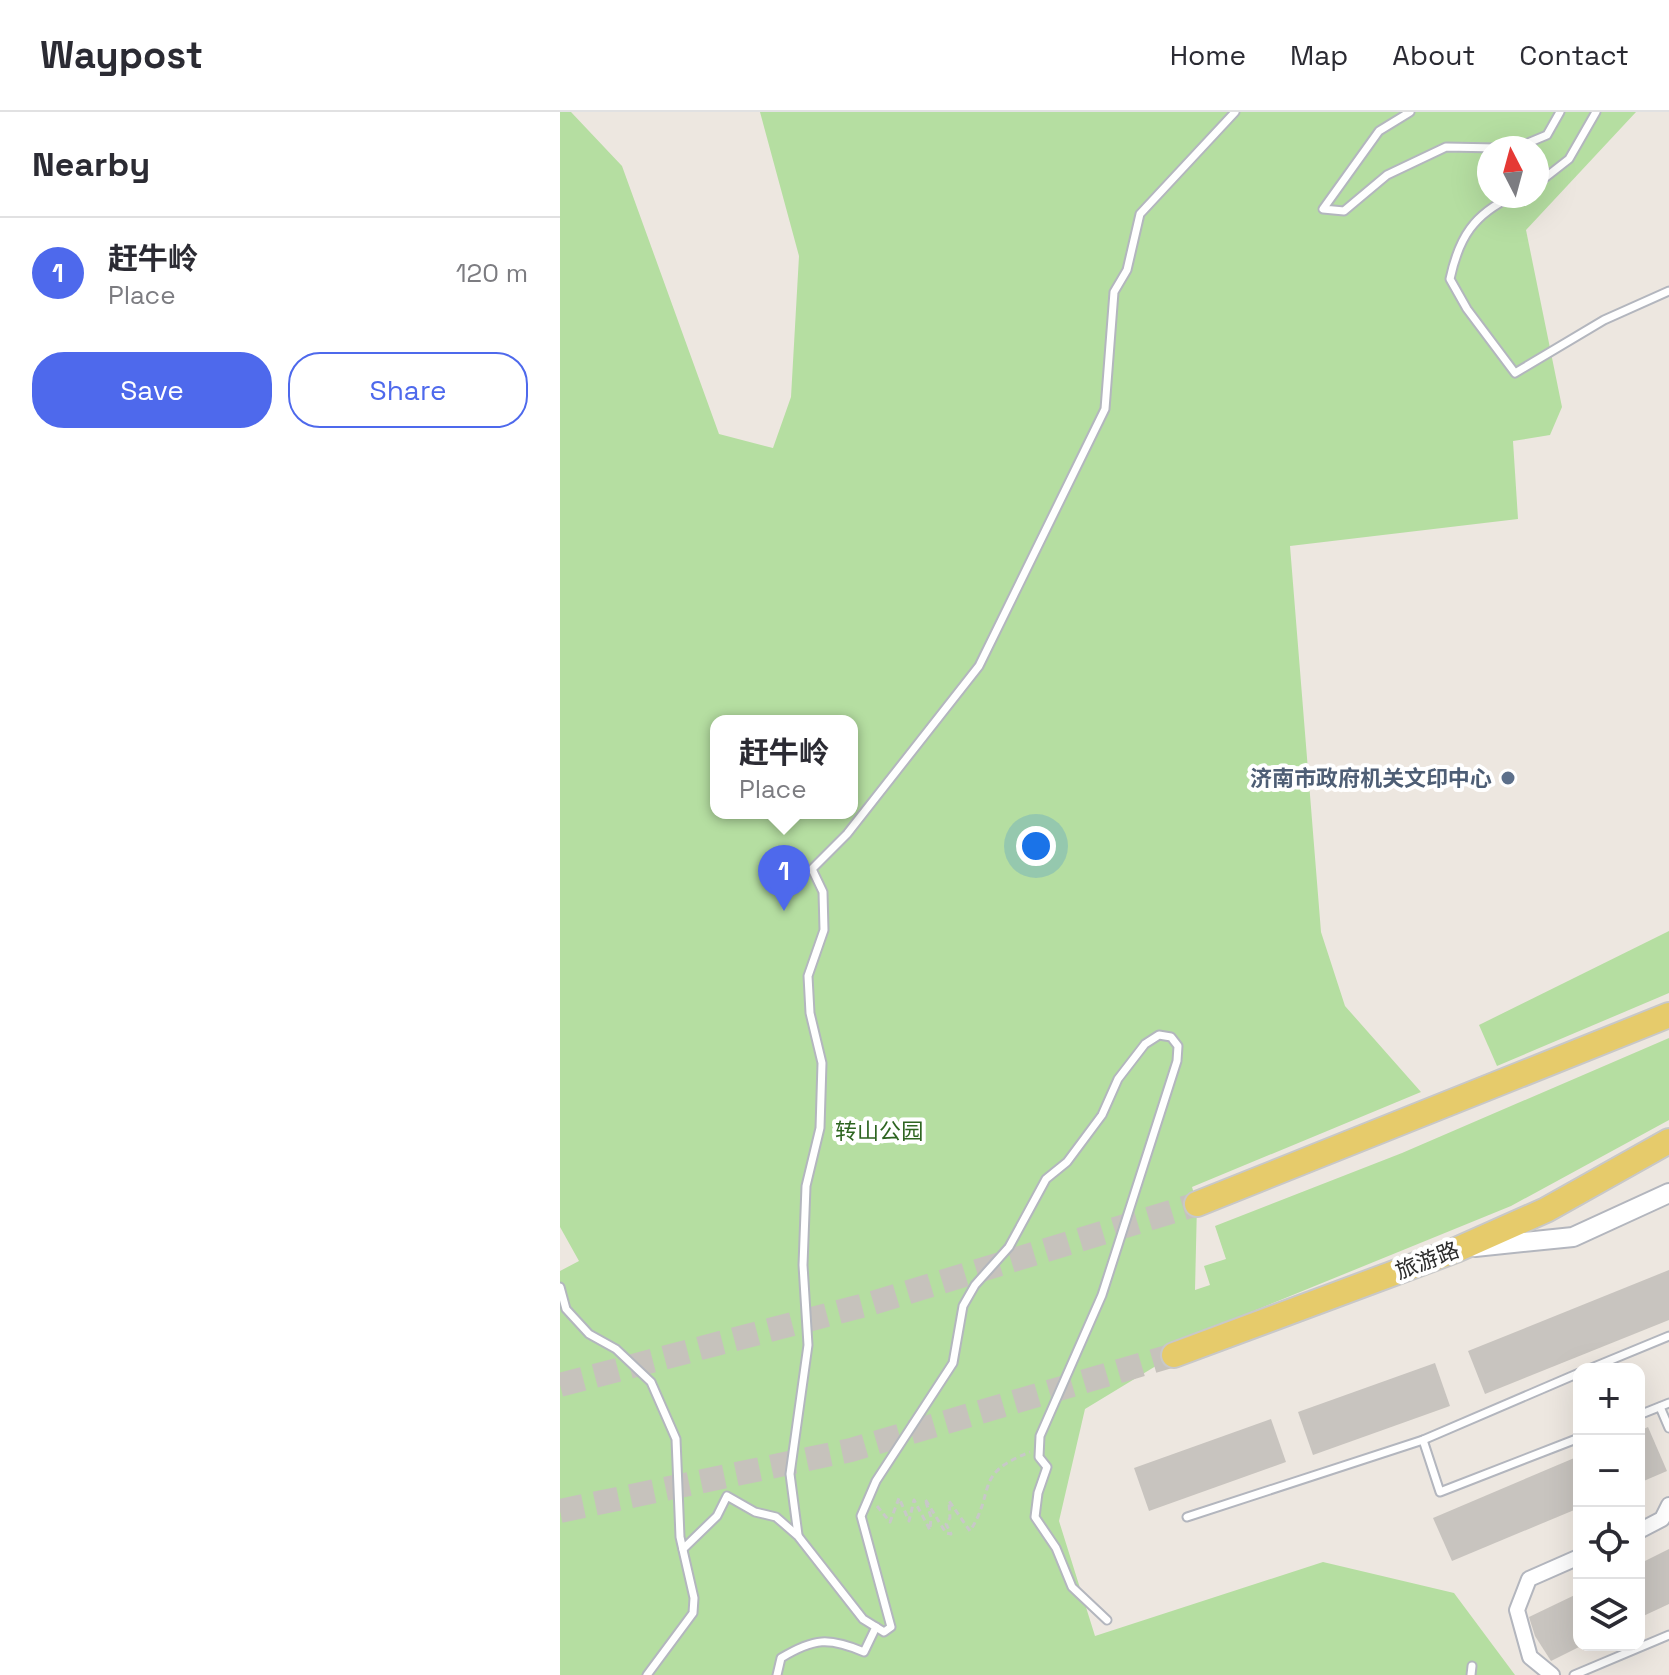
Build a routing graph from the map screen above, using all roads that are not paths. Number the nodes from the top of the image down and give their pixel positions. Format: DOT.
graph roads {
  1 [pos="1235,112"];
  2 [pos="1410,112"];
  3 [pos="1560,112"];
  4 [pos="1596,112"];
  5 [pos="1545,136"];
  6 [pos="1477,148"];
  7 [pos="1549,175"];
  8 [pos="1485,208"];
  9 [pos="1669,291"];
  10 [pos="1669,1015"];
  11 [pos="1669,1141"];
  12 [pos="1669,1193"];
  13 [pos="1197,1204"];
  14 [pos="1456,1250"];
  15 [pos="560,1287"];
  16 [pos="1669,1336"];
  17 [pos="1174,1355"];
  18 [pos="1604,1363"];
  19 [pos="1573,1376"];
  20 [pos="1669,1403"];
  21 [pos="1660,1407"];
  22 [pos="1645,1413"];
  23 [pos="1669,1428"];
  24 [pos="1423,1440"];
  25 [pos="1573,1440"];
  26 [pos="1669,1505"];
  27 [pos="1187,1517"];
  28 [pos="1645,1528"];
  29 [pos="798,1536"];
  30 [pos="683,1549"];
  31 [pos="1573,1560"];
  32 [pos="1107,1620"];
  33 [pos="876,1627"];
  34 [pos="1669,1635"];
  35 [pos="1472,1666"];
  36 [pos="647,1675"];
  37 [pos="777,1675"];
  38 [pos="1471,1675"];
  39 [pos="1552,1675"];
  40 [pos="1574,1675"];
  1 -- 29 [label="lane"];
  2 -- 6 [label="lane"];
  3 -- 5 [label="lane"];
  4 -- 7 [label="lane"];
  8 -- 9 [label="lane"];
  10 -- 13 [label="main road"];
  11 -- 14 [label="main road, 旅游路"];
  12 -- 14 [label="street"];
  14 -- 17 [label="main road, 旅游路"];
  15 -- 30 [label="lane"];
  16 -- 18 [label="lane"];
  19 -- 24 [label="lane"];
  20 -- 21 [label="lane"];
  21 -- 22 [label="lane"];
  21 -- 23 [label="lane"];
  24 -- 25 [label="lane"];
  24 -- 27 [label="lane"];
  26 -- 28 [label="street"];
  29 -- 30 [label="lane"];
  29 -- 33 [label="lane"];
  30 -- 36 [label="lane"];
  31 -- 39 [label="street"];
  32 -- 33 [label="lane"];
  33 -- 37 [label="lane"];
  34 -- 40 [label="lane"];
  35 -- 38 [label="lane"];
}
